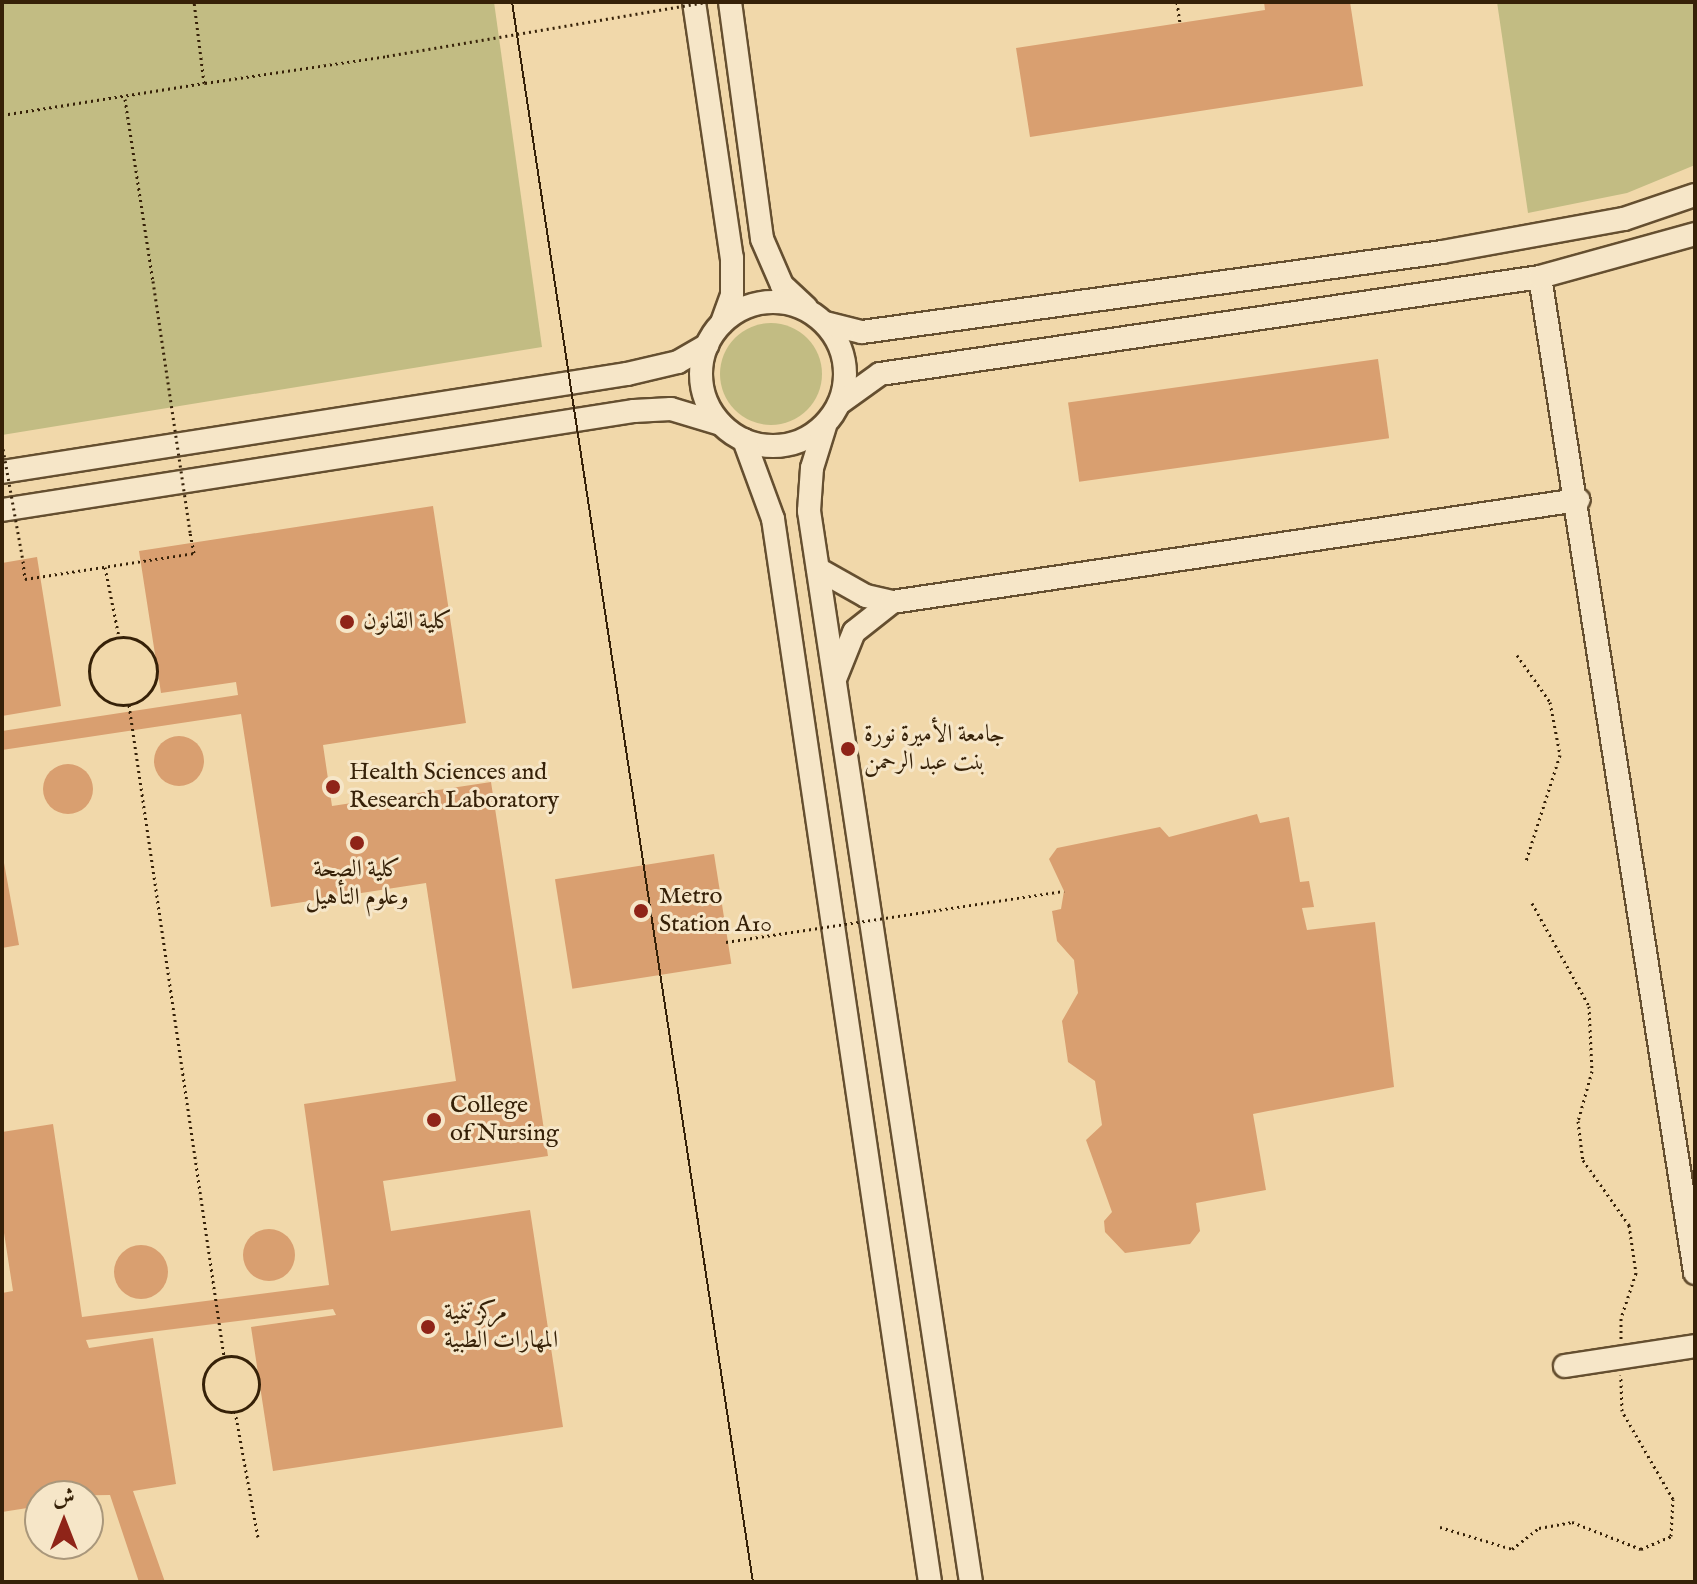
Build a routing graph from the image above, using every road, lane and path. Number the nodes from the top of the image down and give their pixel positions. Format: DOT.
graph roads {
  1 [pos="194,2"];
  2 [pos="694,2"];
  3 [pos="707,2"];
  4 [pos="730,2"];
  5 [pos="1177,2"];
  6 [pos="1180,23"];
  7 [pos="204,83"];
  8 [pos="125,97"];
  9 [pos="2,115"];
  10 [pos="1695,195"];
  11 [pos="1695,234"];
  12 [pos="1540,277"];
  13 [pos="819,318"];
  14 [pos="722,323"];
  15 [pos="707,345"];
  16 [pos="841,402"];
  17 [pos="721,424"];
  18 [pos="825,426"];
  19 [pos="744,440"];
  20 [pos="2,443"];
  21 [pos="2,472"];
  22 [pos="1578,500"];
  23 [pos="2,510"];
  24 [pos="105,567"];
  25 [pos="818,569"];
  26 [pos="892,602"];
  27 [pos="119,637"];
  28 [pos="1517,655"];
  29 [pos="834,680"];
  30 [pos="129,705"];
  31 [pos="1526,861"];
  32 [pos="1064,891"];
  33 [pos="1532,903"];
  34 [pos="726,942"];
  35 [pos="1695,1273"];
  36 [pos="1695,1346"];
  37 [pos="224,1356"];
  38 [pos="1621,1358"];
  39 [pos="1565,1366"];
  40 [pos="235,1411"];
  41 [pos="1440,1527"];
  42 [pos="258,1537"];
  43 [pos="930,1582"];
  44 [pos="971,1582"];
  1 -- 7 [label="path"];
  2 -- 14 [label="street"];
  3 -- 7 [label="path, bridge"];
  4 -- 13 [label="street"];
  5 -- 6 [label="path"];
  7 -- 8 [label="path"];
  8 -- 9 [label="path"];
  8 -- 24 [label="path, bridge"];
  10 -- 13 [label="street"];
  11 -- 12 [label="street"];
  12 -- 16 [label="street"];
  12 -- 22 [label="street"];
  13 -- 14 [label="street"];
  13 -- 16 [label="street"];
  14 -- 15 [label="street"];
  15 -- 17 [label="street"];
  15 -- 21 [label="street"];
  16 -- 18 [label="street"];
  17 -- 19 [label="street"];
  17 -- 23 [label="street"];
  18 -- 19 [label="street"];
  18 -- 25 [label="street"];
  19 -- 43 [label="street"];
  20 -- 24 [label="path, bridge"];
  22 -- 26 [label="street"];
  22 -- 35 [label="street"];
  24 -- 27 [label="path"];
  25 -- 26 [label="street"];
  25 -- 29 [label="street"];
  26 -- 29 [label="street"];
  27 -- 30 [label="path"];
  27 -- 30 [label="path"];
  28 -- 31 [label="path"];
  29 -- 44 [label="street"];
  30 -- 37 [label="path"];
  32 -- 34 [label="path, bridge"];
  33 -- 38 [label="path"];
  36 -- 38 [label="street"];
  37 -- 40 [label="path"];
  37 -- 40 [label="path"];
  38 -- 39 [label="street"];
  38 -- 41 [label="path"];
  40 -- 42 [label="path"];
}
